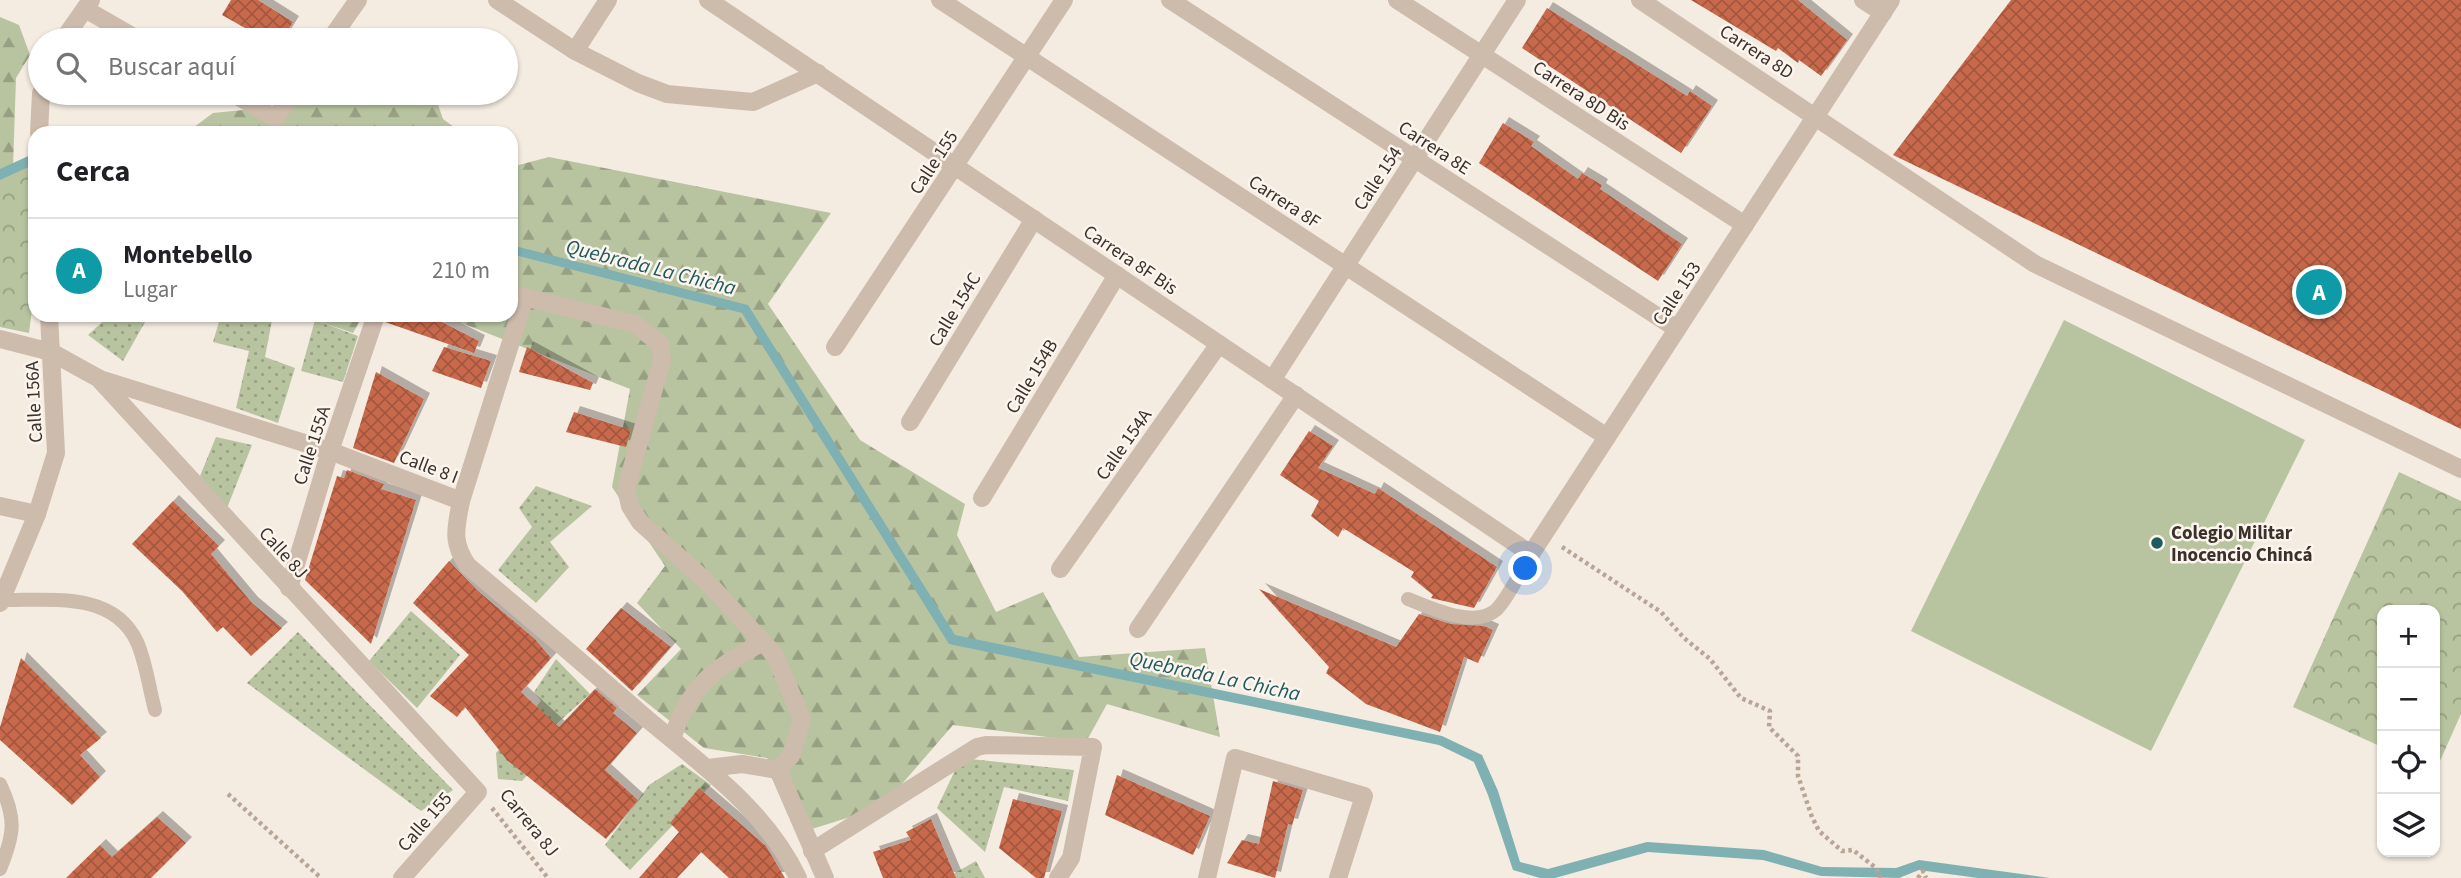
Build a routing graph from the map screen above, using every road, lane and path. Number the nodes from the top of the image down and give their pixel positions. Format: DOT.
graph roads {
  1 [pos="497,0"];
  2 [pos="608,0"];
  3 [pos="708,0"];
  4 [pos="940,0"];
  5 [pos="1064,0"];
  6 [pos="1170,0"];
  7 [pos="1397,0"];
  8 [pos="1517,0"];
  9 [pos="1640,0"];
  10 [pos="1863,0"];
  11 [pos="349,3"];
  12 [pos="88,5"];
  13 [pos="1887,7"];
  14 [pos="72,28"];
  15 [pos="122,28"];
  16 [pos="336,28"];
  17 [pos="575,51"];
  18 [pos="1482,55"];
  19 [pos="1027,57"];
  20 [pos="818,73"];
  21 [pos="39,105"];
  22 [pos="253,105"];
  23 [pos="284,105"];
  24 [pos="1816,115"];
  25 [pos="39,126"];
  26 [pos="1415,159"];
  27 [pos="956,166"];
  28 [pos="1034,219"];
  29 [pos="1745,225"];
  30 [pos="1345,266"];
  31 [pos="1117,275"];
  32 [pos="518,296"];
  33 [pos="49,322"];
  34 [pos="374,322"];
  35 [pos="511,322"];
  36 [pos="1677,329"];
  37 [pos="0,340"];
  38 [pos="1219,344"];
  39 [pos="835,346"];
  40 [pos="51,352"];
  41 [pos="98,378"];
  42 [pos="1272,380"];
  43 [pos="1296,395"];
  44 [pos="911,422"];
  45 [pos="1607,437"];
  46 [pos="330,451"];
  47 [pos="2461,469"];
  48 [pos="982,498"];
  49 [pos="461,501"];
  50 [pos="0,506"];
  51 [pos="37,514"];
  52 [pos="1542,537"];
  53 [pos="1531,554"];
  54 [pos="1060,569"];
  55 [pos="289,588"];
  56 [pos="1408,599"];
  57 [pos="1,602"];
  58 [pos="1138,629"];
  59 [pos="763,642"];
  60 [pos="155,710"];
  61 [pos="671,739"];
  62 [pos="708,768"];
  63 [pos="778,770"];
  64 [pos="0,784"];
  65 [pos="478,792"];
  66 [pos="228,794"];
  67 [pos="813,851"];
  68 [pos="0,869"];
  69 [pos="321,878"];
  70 [pos="402,878"];
  71 [pos="548,878"];
  72 [pos="798,878"];
  73 [pos="825,878"];
  74 [pos="1058,878"];
  75 [pos="1207,878"];
  76 [pos="1338,878"];
  77 [pos="1881,878"];
  78 [pos="1918,878"];
  79 [pos="1926,878"];
  1 -- 17 [label="street"];
  2 -- 17 [label="street"];
  3 -- 20 [label="street, Carrera 8F Bis"];
  4 -- 19 [label="street, Carrera 8F"];
  5 -- 19 [label="street, Calle 155"];
  6 -- 26 [label="street, Carrera 8E"];
  7 -- 18 [label="street, Carrera 8D Bis"];
  8 -- 18 [label="street, Calle 154"];
  9 -- 24 [label="street, Carrera 8D"];
  10 -- 13 [label="street"];
  11 -- 16 [label="street"];
  12 -- 14 [label="street"];
  12 -- 15 [label="street"];
  13 -- 24 [label="street, Calle 153"];
  17 -- 20 [label="street"];
  18 -- 26 [label="street, Calle 154"];
  18 -- 29 [label="street, Carrera 8D Bis"];
  19 -- 27 [label="street, Calle 155"];
  19 -- 30 [label="street, Carrera 8F"];
  20 -- 27 [label="street, Carrera 8F Bis"];
  21 -- 25 [label="street"];
  22 -- 23 [label="street"];
  24 -- 29 [label="street, Calle 153"];
  24 -- 47 [label="street, Carrera 8D"];
  26 -- 30 [label="street, Calle 154"];
  26 -- 36 [label="street, Carrera 8E"];
  27 -- 28 [label="street, Carrera 8F Bis"];
  27 -- 39 [label="street, Calle 155"];
  28 -- 31 [label="street, Carrera 8F Bis"];
  28 -- 44 [label="street, Calle 154C"];
  29 -- 36 [label="street, Calle 153"];
  30 -- 42 [label="street, Calle 154"];
  30 -- 45 [label="street, Carrera 8F"];
  31 -- 38 [label="street, Carrera 8F Bis"];
  31 -- 48 [label="street, Calle 154B"];
  32 -- 59 [label="street"];
  33 -- 40 [label="street, Calle 156A"];
  34 -- 46 [label="street, Calle 155A"];
  35 -- 49 [label="street"];
  36 -- 45 [label="street, Calle 153"];
  37 -- 40 [label="street"];
  38 -- 42 [label="street, Carrera 8F Bis"];
  38 -- 54 [label="street, Calle 154A"];
  40 -- 41 [label="street, Calle 8J"];
  40 -- 51 [label="street, Calle 156A"];
  41 -- 46 [label="street, Calle 8 I"];
  41 -- 55 [label="street, Calle 8J"];
  42 -- 43 [label="street, Carrera 8F Bis"];
  43 -- 53 [label="street, Carrera 8F Bis"];
  43 -- 58 [label="street"];
  45 -- 52 [label="street, Calle 153"];
  46 -- 49 [label="street, Calle 8 I"];
  46 -- 55 [label="street, Calle 155A"];
  49 -- 61 [label="street, Calle 8 I"];
  50 -- 51 [label="street"];
  51 -- 57 [label="street, Calle 156A"];
  52 -- 53 [label="street, Calle 153"];
  52 -- 77 [label="path"];
  53 -- 56 [label="lane, Calle 153"];
  55 -- 65 [label="street, Calle 8J"];
  57 -- 60 [label="lane"];
  59 -- 61 [label="street"];
  59 -- 63 [label="street"];
  61 -- 62 [label="street, Calle 8 I"];
  62 -- 63 [label="street"];
  62 -- 72 [label="street, Calle 8 I"];
  63 -- 67 [label="street"];
  64 -- 68 [label="lane"];
  65 -- 70 [label="street, Calle 155"];
  65 -- 71 [label="path, Carrera 8J"];
  66 -- 69 [label="path"];
  67 -- 73 [label="street"];
  67 -- 74 [label="street"];
  75 -- 76 [label="street"];
  78 -- 79 [label="path"];
}
